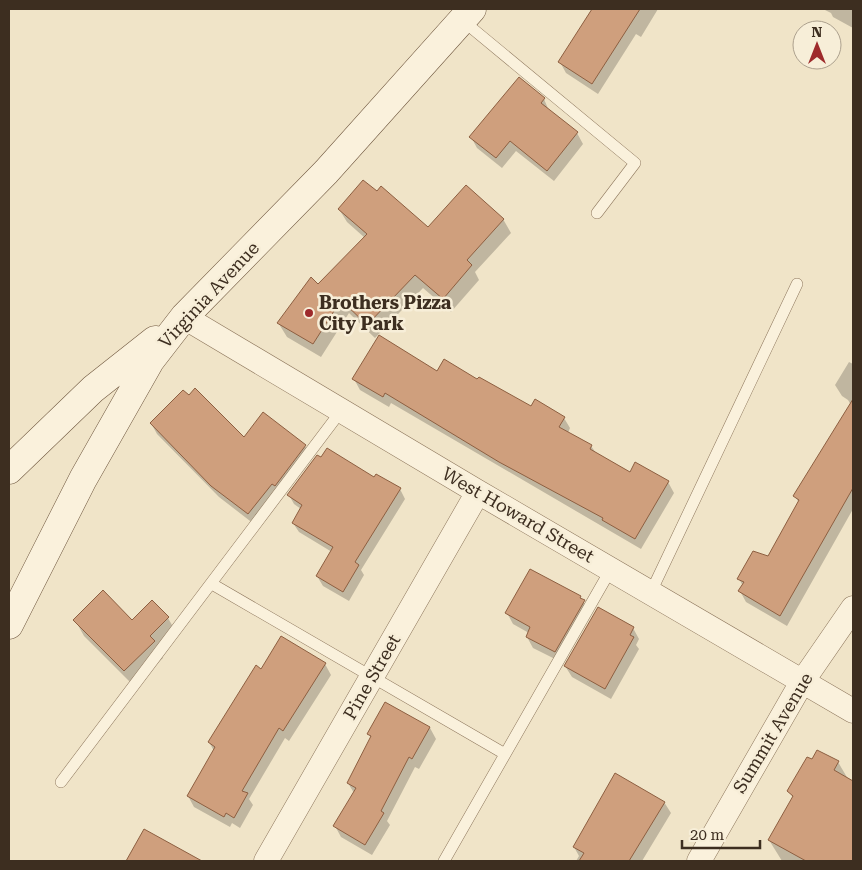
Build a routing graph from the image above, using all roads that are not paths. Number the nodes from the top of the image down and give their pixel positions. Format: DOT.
graph roads {
  1 [pos="467,14"];
  2 [pos="597,213"];
  3 [pos="797,284"];
  4 [pos="184,317"];
  5 [pos="341,411"];
  6 [pos="9,470"];
  7 [pos="478,492"];
  8 [pos="611,570"];
  9 [pos="212,584"];
  10 [pos="650,592"];
  11 [pos="853,608"];
  12 [pos="9,625"];
  13 [pos="372,676"];
  14 [pos="802,682"];
  15 [pos="853,711"];
  16 [pos="505,754"];
  17 [pos="62,782"];
  18 [pos="266,861"];
  19 [pos="444,861"];
  20 [pos="699,861"];
  1 -- 2 [label="lane"];
  1 -- 4 [label="main road, Virginia Avenue"];
  3 -- 10 [label="lane"];
  4 -- 5 [label="street, West Howard Street"];
  4 -- 6 [label="main road"];
  4 -- 12 [label="main road, Virginia Avenue"];
  5 -- 7 [label="street, West Howard Street"];
  5 -- 9 [label="lane"];
  7 -- 8 [label="street, West Howard Street"];
  7 -- 13 [label="street, Pine Street"];
  8 -- 10 [label="street, West Howard Street"];
  8 -- 16 [label="lane"];
  9 -- 13 [label="lane"];
  9 -- 17 [label="lane"];
  10 -- 14 [label="street, West Howard Street"];
  11 -- 14 [label="street, Summit Avenue"];
  13 -- 16 [label="lane"];
  13 -- 18 [label="street, Pine Street"];
  14 -- 15 [label="street, West Howard Street"];
  14 -- 20 [label="street, Summit Avenue"];
  16 -- 19 [label="lane"];
}
